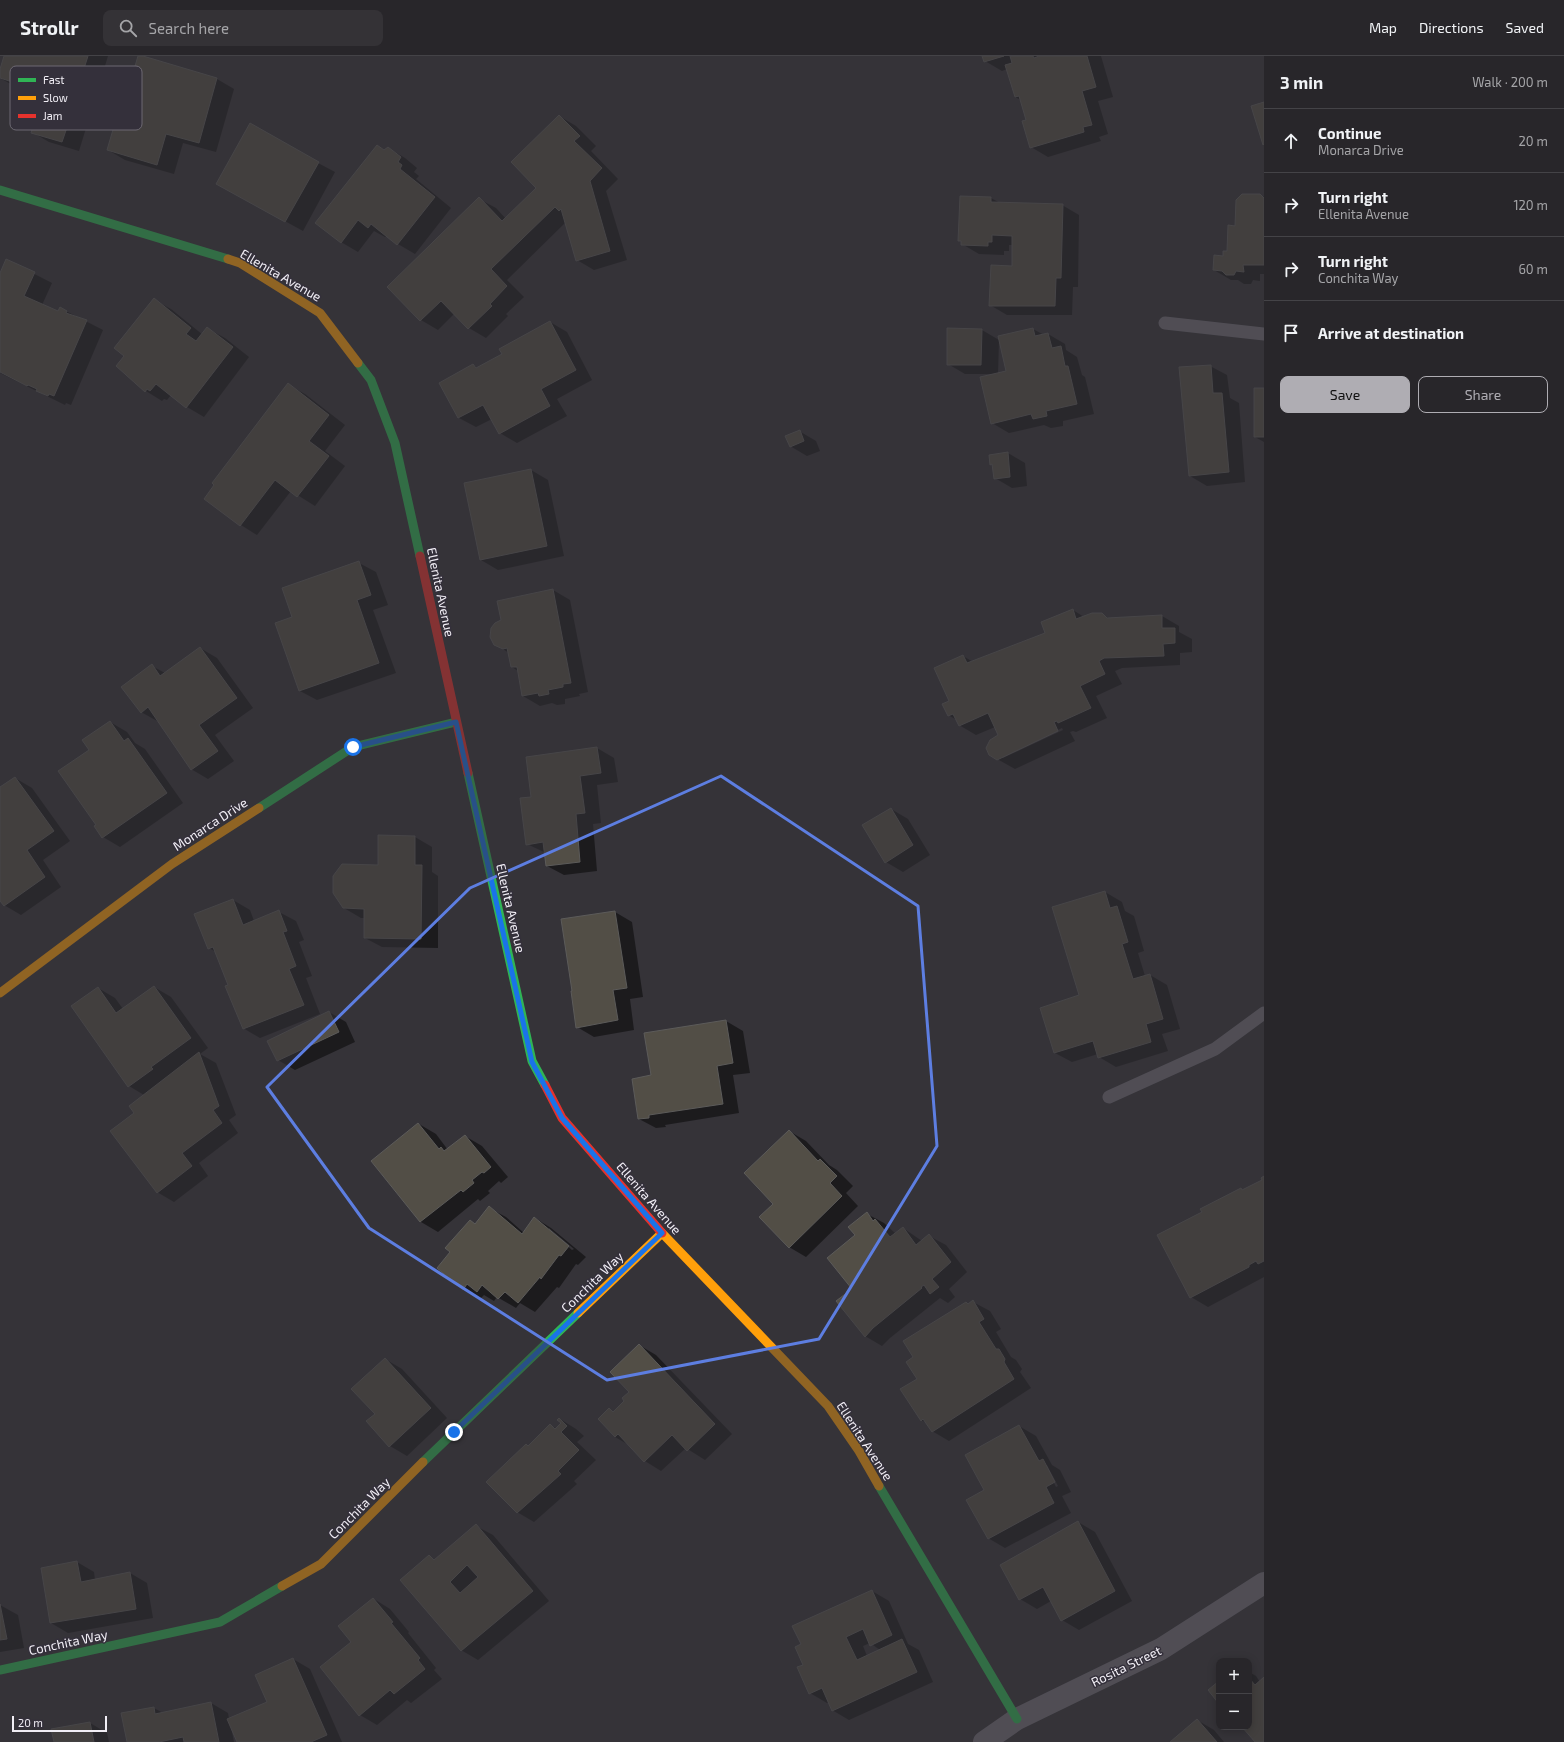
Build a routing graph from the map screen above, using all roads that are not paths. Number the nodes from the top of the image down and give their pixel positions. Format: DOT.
graph roads {
  1 [pos="0,190"];
  2 [pos="1165,323"];
  3 [pos="1264,334"];
  4 [pos="456,722"];
  5 [pos="0,993"];
  6 [pos="1264,1013"];
  7 [pos="1109,1097"];
  8 [pos="662,1233"];
  9 [pos="1264,1583"];
  10 [pos="0,1670"];
  11 [pos="1017,1719"];
  12 [pos="984,1742"];
  1 -- 4 [label="street, Ellenita Avenue"];
  2 -- 3 [label="lane"];
  4 -- 5 [label="street, Monarca Drive"];
  4 -- 8 [label="street, Ellenita Avenue"];
  6 -- 7 [label="lane"];
  8 -- 10 [label="street, Conchita Way"];
  8 -- 11 [label="street, Ellenita Avenue"];
  9 -- 11 [label="street, Rosita Street"];
  11 -- 12 [label="street, Rosita Street"];
}
